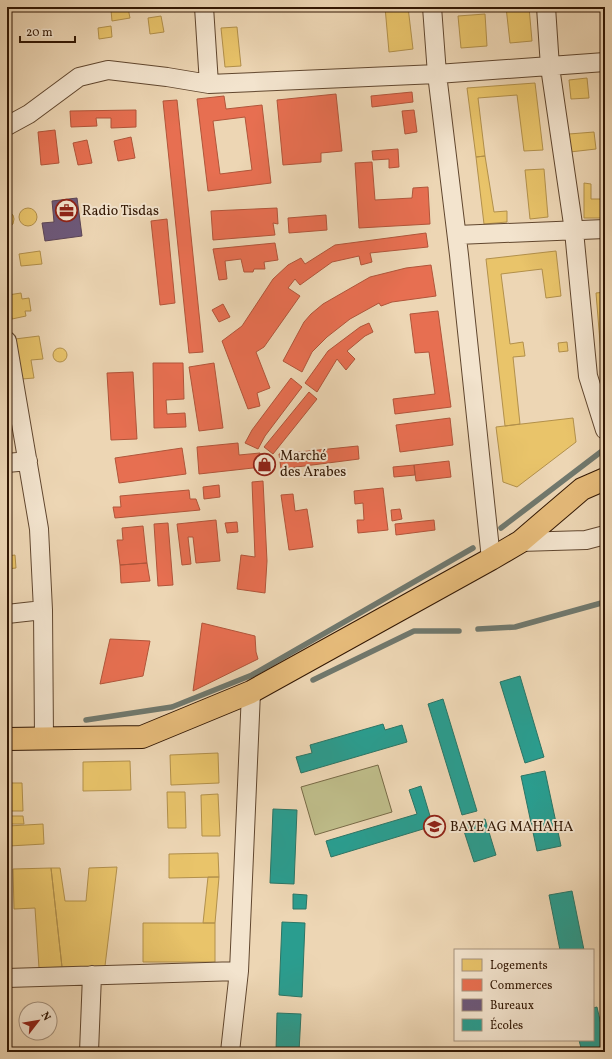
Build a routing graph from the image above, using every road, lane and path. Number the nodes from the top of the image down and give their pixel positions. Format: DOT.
graph roads {
  1 [pos="204,7"];
  2 [pos="432,7"];
  3 [pos="546,7"];
  4 [pos="605,62"];
  5 [pos="550,67"];
  6 [pos="437,74"];
  7 [pos="209,84"];
  8 [pos="7,126"];
  9 [pos="605,229"];
  10 [pos="574,231"];
  11 [pos="456,235"];
  12 [pos="7,341"];
  13 [pos="605,430"];
  14 [pos="28,461"];
  15 [pos="7,463"];
  16 [pos="605,479"];
  17 [pos="605,535"];
  18 [pos="520,542"];
  19 [pos="491,559"];
  20 [pos="43,610"];
  21 [pos="7,614"];
  22 [pos="251,692"];
  23 [pos="7,739"];
  24 [pos="44,739"];
  25 [pos="239,971"];
  26 [pos="92,975"];
  27 [pos="7,978"];
  28 [pos="90,1052"];
  29 [pos="230,1052"];
  1 -- 7 [label="street"];
  2 -- 6 [label="street"];
  3 -- 5 [label="street"];
  4 -- 5 [label="street"];
  5 -- 6 [label="street"];
  5 -- 10 [label="street"];
  6 -- 7 [label="street"];
  6 -- 11 [label="street"];
  7 -- 8 [label="street"];
  9 -- 10 [label="street"];
  10 -- 11 [label="street"];
  10 -- 13 [label="street"];
  11 -- 19 [label="street"];
  12 -- 14 [label="street"];
  14 -- 15 [label="street"];
  14 -- 20 [label="street"];
  16 -- 18 [label="main road"];
  17 -- 18 [label="street"];
  18 -- 19 [label="main road"];
  19 -- 22 [label="main road"];
  20 -- 21 [label="street"];
  20 -- 24 [label="street"];
  22 -- 24 [label="main road"];
  22 -- 25 [label="street"];
  23 -- 24 [label="main road"];
  25 -- 26 [label="street"];
  25 -- 29 [label="street"];
  26 -- 27 [label="street"];
  26 -- 28 [label="street"];
}
